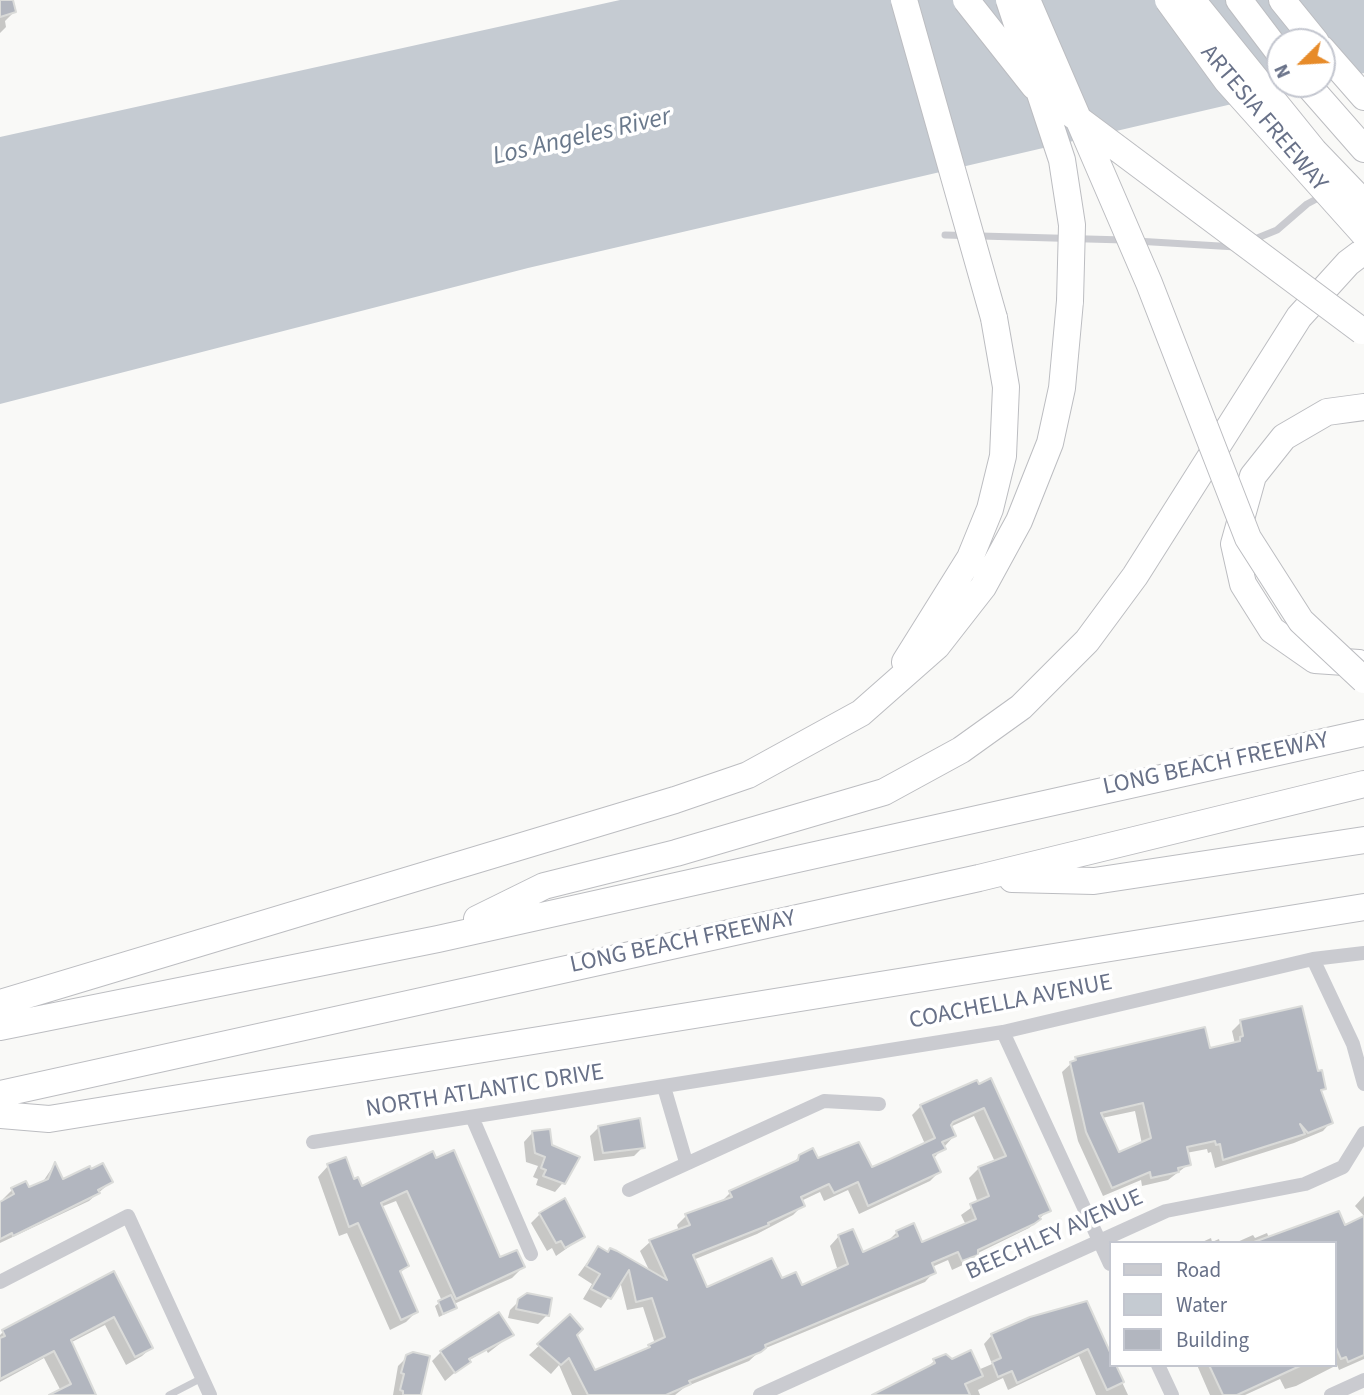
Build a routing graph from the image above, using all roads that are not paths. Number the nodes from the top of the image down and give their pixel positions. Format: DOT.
graph roads {
  1 [pos="904,0"];
  2 [pos="966,0"];
  3 [pos="1009,0"];
  4 [pos="1027,0"];
  5 [pos="1168,0"];
  6 [pos="1192,0"];
  7 [pos="1207,0"];
  8 [pos="1239,0"];
  9 [pos="1282,0"];
  10 [pos="1305,28"];
  11 [pos="1266,36"];
  12 [pos="1336,65"];
  13 [pos="1364,97"];
  14 [pos="1319,98"];
  15 [pos="1364,149"];
  16 [pos="1361,190"];
  17 [pos="1364,234"];
  18 [pos="945,235"];
  19 [pos="1364,251"];
  20 [pos="1363,332"];
  21 [pos="1364,407"];
  22 [pos="1364,664"];
  23 [pos="1364,680"];
  24 [pos="886,692"];
  25 [pos="1364,733"];
  26 [pos="1364,784"];
  27 [pos="1364,840"];
  28 [pos="979,878"];
  29 [pos="1359,909"];
  30 [pos="438,939"];
  31 [pos="1364,953"];
  32 [pos="1313,960"];
  33 [pos="0,1003"];
  34 [pos="0,1027"];
  35 [pos="1003,1032"];
  36 [pos="1364,1084"];
  37 [pos="664,1087"];
  38 [pos="0,1094"];
  39 [pos="879,1104"];
  40 [pos="0,1115"];
  41 [pos="472,1117"];
  42 [pos="1364,1133"];
  43 [pos="313,1142"];
  44 [pos="687,1162"];
  45 [pos="629,1190"];
  46 [pos="1099,1241"];
  47 [pos="531,1254"];
  48 [pos="1108,1260"];
  49 [pos="0,1282"];
  50 [pos="1159,1367"];
  51 [pos="202,1378"];
  52 [pos="1364,1380"];
  53 [pos="169,1395"];
  54 [pos="210,1395"];
  55 [pos="760,1395"];
  56 [pos="1171,1395"];
  57 [pos="1331,1395"];
  1 -- 24 [label="highway, bridge"];
  2 -- 20 [label="highway, bridge"];
  3 -- 24 [label="highway, bridge"];
  4 -- 23 [label="highway, bridge"];
  5 -- 17 [label="highway, ARTESIA FREEWAY, bridge"];
  6 -- 16 [label="highway, bridge"];
  7 -- 16 [label="highway"];
  8 -- 11 [label="highway"];
  9 -- 10 [label="highway"];
  12 -- 13 [label="highway"];
  14 -- 15 [label="highway"];
  16 -- 18 [label="lane"];
  19 -- 30 [label="highway"];
  21 -- 22 [label="highway"];
  24 -- 33 [label="highway"];
  25 -- 30 [label="highway, LONG BEACH FREEWAY"];
  26 -- 28 [label="highway, LONG BEACH FREEWAY"];
  27 -- 28 [label="highway"];
  28 -- 38 [label="highway, LONG BEACH FREEWAY"];
  29 -- 40 [label="highway"];
  30 -- 34 [label="highway, LONG BEACH FREEWAY"];
  31 -- 32 [label="street, COACHELLA AVENUE"];
  32 -- 35 [label="street, COACHELLA AVENUE"];
  32 -- 36 [label="street"];
  35 -- 37 [label="street, COACHELLA AVENUE"];
  35 -- 46 [label="street"];
  37 -- 41 [label="street, NORTH ATLANTIC DRIVE"];
  37 -- 44 [label="street"];
  39 -- 44 [label="street"];
  41 -- 43 [label="street, NORTH ATLANTIC DRIVE"];
  41 -- 47 [label="street"];
  42 -- 46 [label="street, BEECHLEY AVENUE"];
  44 -- 45 [label="street"];
  46 -- 48 [label="street"];
  46 -- 55 [label="street, BEECHLEY AVENUE"];
  49 -- 51 [label="street"];
  50 -- 56 [label="street"];
  51 -- 53 [label="lane"];
  51 -- 54 [label="street"];
  52 -- 57 [label="street"];
}
